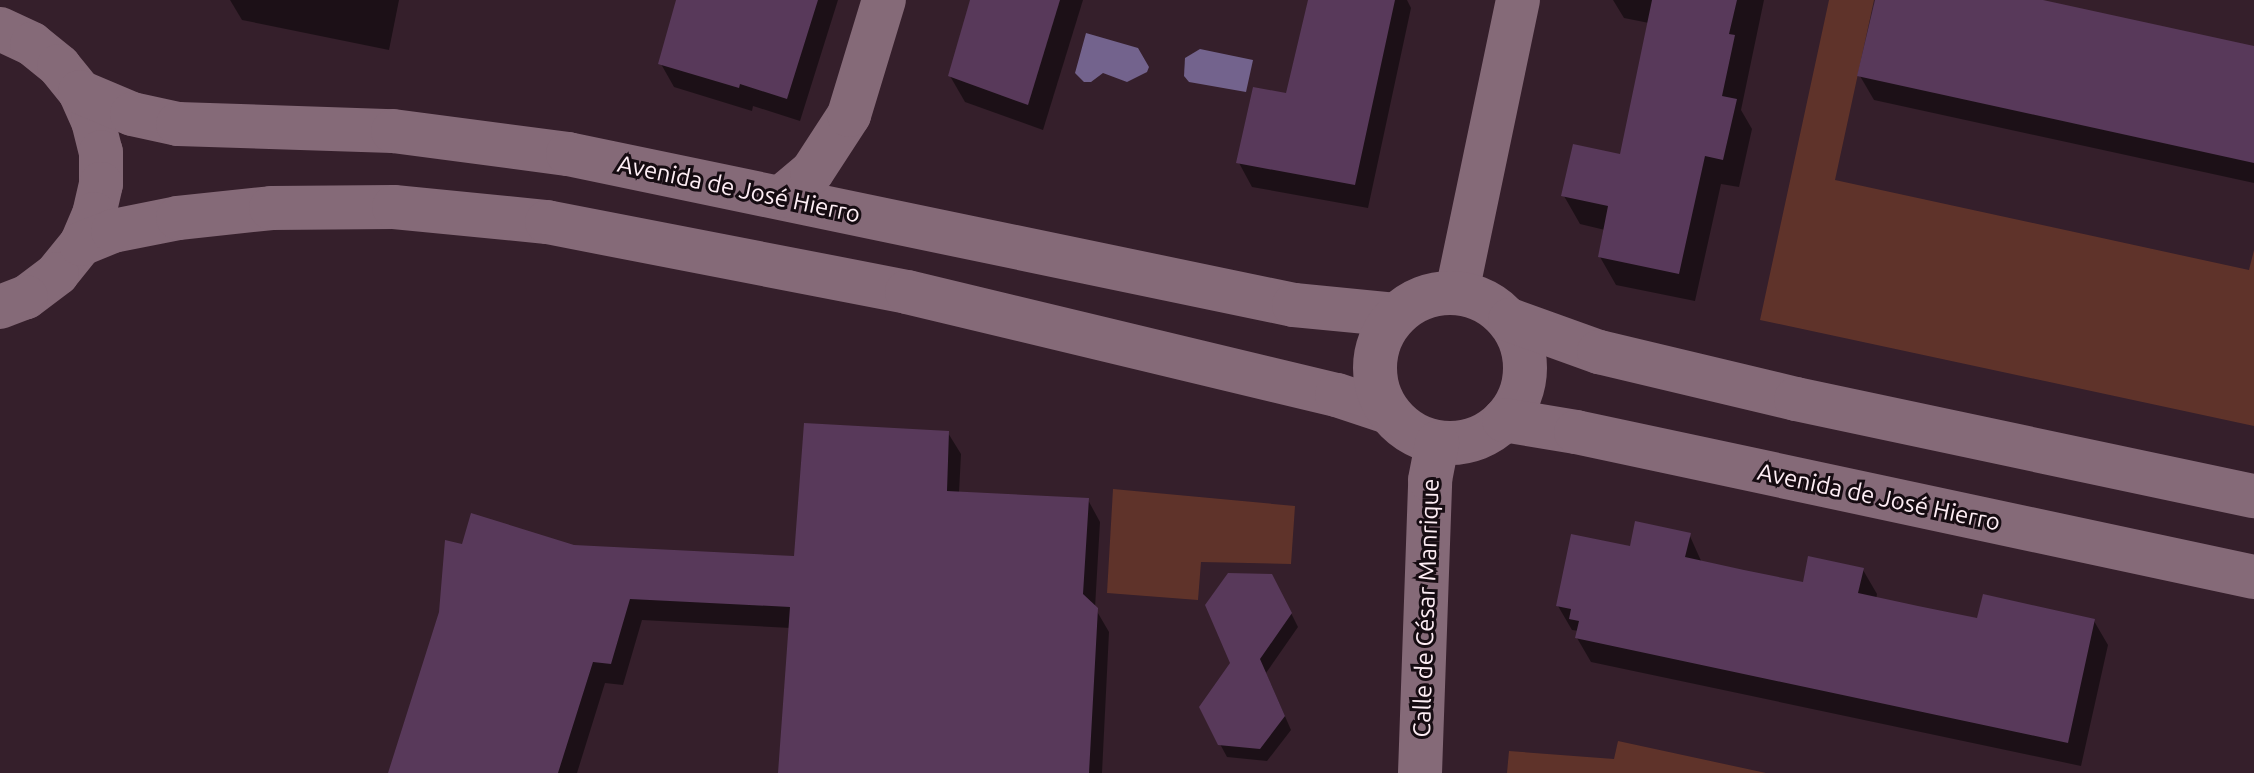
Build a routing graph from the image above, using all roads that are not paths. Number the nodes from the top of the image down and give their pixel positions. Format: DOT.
graph roads {
  1 [pos="9,0"];
  2 [pos="884,0"];
  3 [pos="1518,0"];
  4 [pos="0,5"];
  5 [pos="0,29"];
  6 [pos="80,92"];
  7 [pos="783,196"];
  8 [pos="81,244"];
  9 [pos="1457,292"];
  10 [pos="0,307"];
  11 [pos="1396,315"];
  12 [pos="1510,320"];
  13 [pos="1388,412"];
  14 [pos="1504,420"];
  15 [pos="1437,443"];
  16 [pos="2254,496"];
  17 [pos="2254,577"];
  18 [pos="1420,773"];
  1 -- 4 [label="street"];
  2 -- 7 [label="street"];
  3 -- 9 [label="street"];
  5 -- 6 [label="street"];
  6 -- 7 [label="street, Avenida de José Hierro"];
  6 -- 8 [label="street"];
  7 -- 11 [label="street, Avenida de José Hierro"];
  8 -- 10 [label="street"];
  8 -- 13 [label="street"];
  9 -- 11 [label="street"];
  9 -- 12 [label="street"];
  11 -- 13 [label="street"];
  12 -- 14 [label="street"];
  12 -- 16 [label="street"];
  13 -- 15 [label="street"];
  14 -- 15 [label="street"];
  14 -- 17 [label="street, Avenida de José Hierro"];
  15 -- 18 [label="street, Calle de César Manrique"];
}
